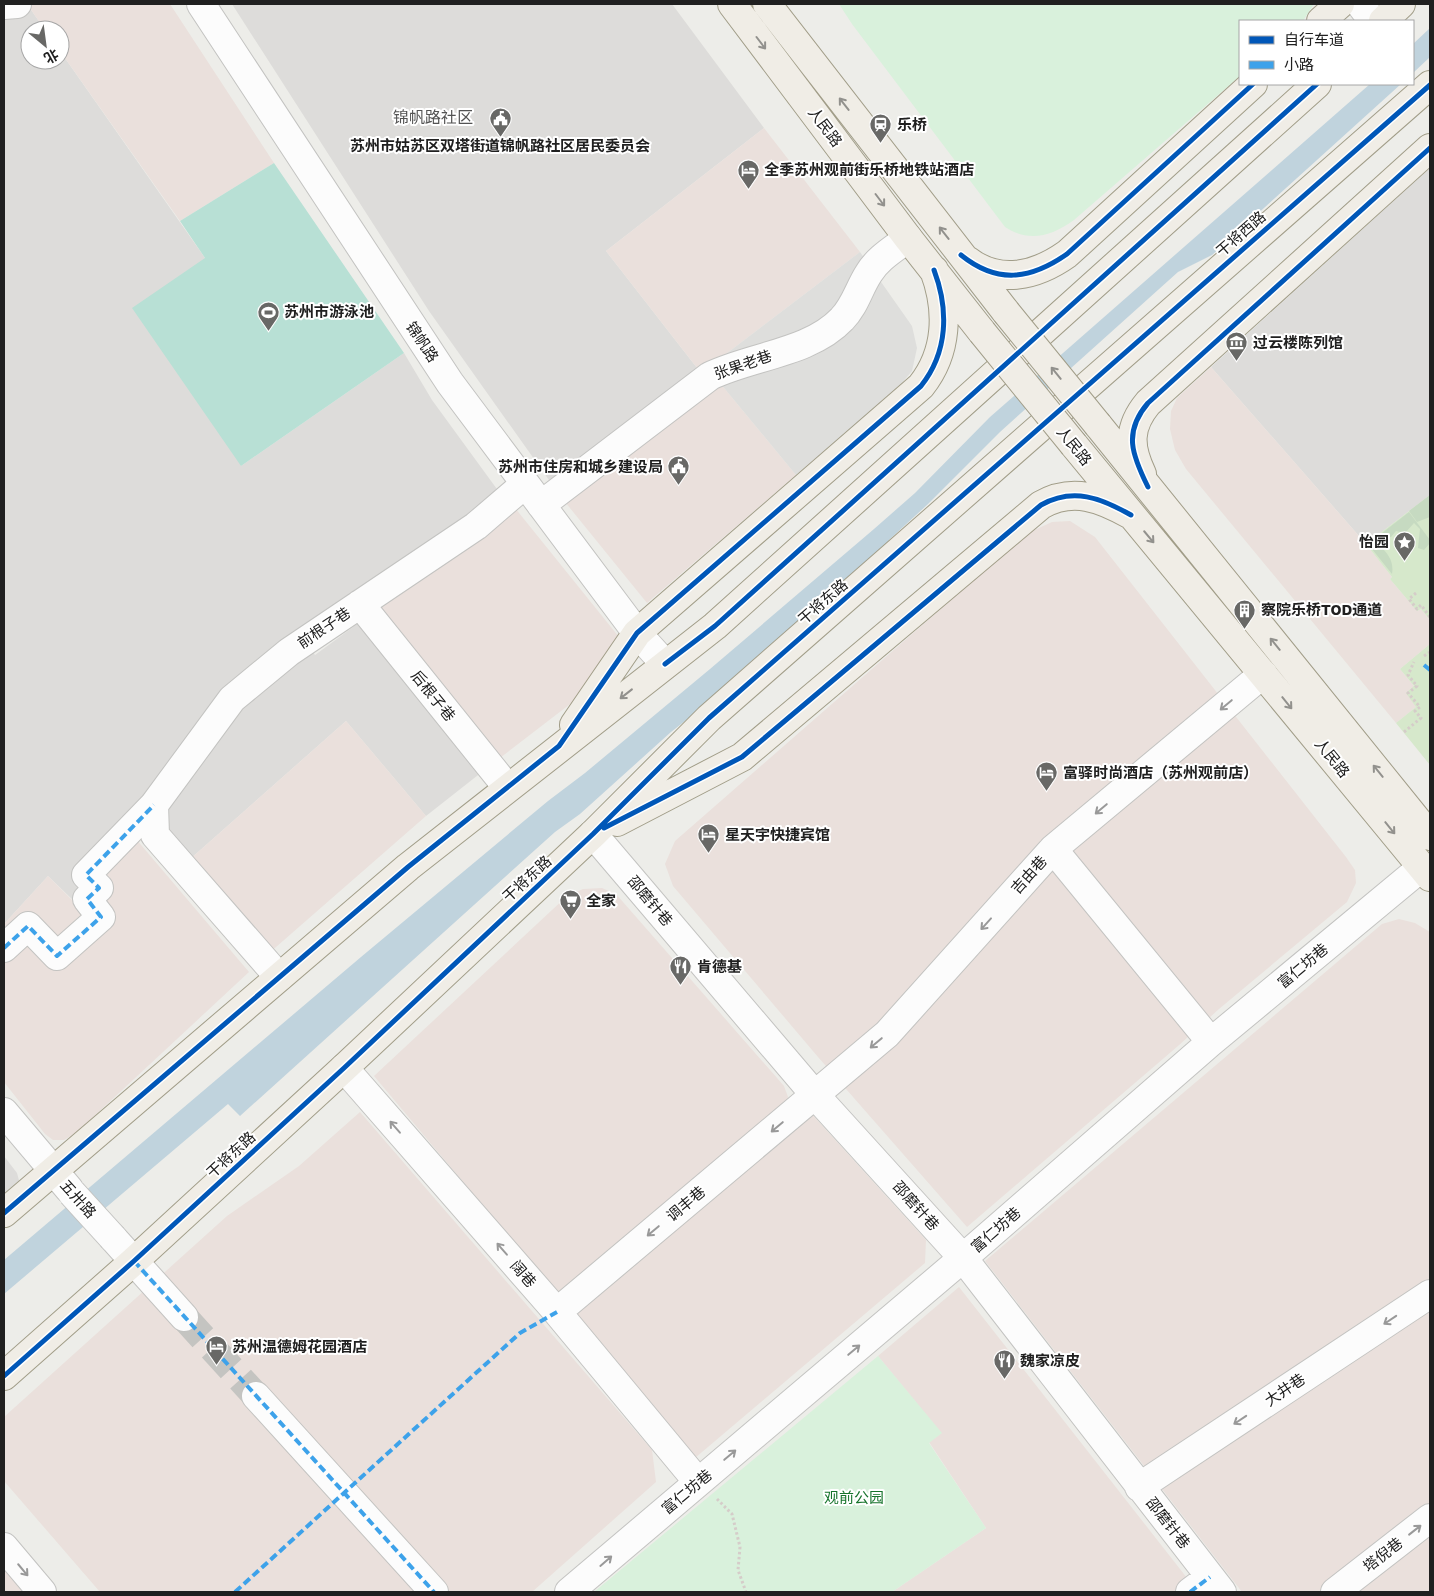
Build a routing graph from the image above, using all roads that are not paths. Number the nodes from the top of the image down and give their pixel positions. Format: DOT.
graph roads {
  1 [pos="16,4"];
  2 [pos="201,4"];
  3 [pos="732,4"];
  4 [pos="766,4"];
  5 [pos="1340,4"];
  6 [pos="1360,4"];
  7 [pos="1401,4"];
  8 [pos="4,5"];
  9 [pos="1322,20"];
  10 [pos="1372,20"];
  11 [pos="1384,20"];
  12 [pos="1252,85"];
  13 [pos="1316,85"];
  14 [pos="1430,86"];
  15 [pos="1430,148"];
  16 [pos="908,238"];
  17 [pos="961,255"];
  18 [pos="934,270"];
  19 [pos="1069,402"];
  20 [pos="1148,487"];
  21 [pos="533,495"];
  22 [pos="1131,515"];
  23 [pos="360,604"];
  24 [pos="637,633"];
  25 [pos="665,664"];
  26 [pos="1263,674"];
  27 [pos="559,746"];
  28 [pos="507,788"];
  29 [pos="154,805"];
  30 [pos="593,834"];
  31 [pos="1430,836"];
  32 [pos="1053,849"];
  33 [pos="1426,872"];
  34 [pos="4,948"];
  35 [pos="279,977"];
  36 [pos="1211,1042"];
  37 [pos="344,1068"];
  38 [pos="815,1095"];
  39 [pos="4,1112"];
  40 [pos="53,1172"];
  41 [pos="4,1213"];
  42 [pos="963,1258"];
  43 [pos="134,1261"];
  44 [pos="1430,1294"];
  45 [pos="557,1312"];
  46 [pos="184,1316"];
  47 [pos="4,1376"];
  48 [pos="256,1396"];
  49 [pos="698,1482"];
  50 [pos="1139,1487"];
  51 [pos="1430,1518"];
  52 [pos="4,1547"];
  53 [pos="1207,1587"];
  54 [pos="42,1592"];
  55 [pos="434,1592"];
  56 [pos="569,1592"];
  57 [pos="1335,1592"];
  1 -- 8 [label="street"];
  2 -- 21 [label="street, 锦帆路"];
  3 -- 16 [label="main road, 人民路, one-way"];
  17 -- 4 [label="main road, 人民路, one-way"];
  5 -- 9 [label="main road"];
  6 -- 10 [label="street"];
  7 -- 11 [label="main road"];
  12 -- 17 [label="main road"];
  13 -- 25 [label="main road"];
  14 -- 19 [label="main road, 干将西路"];
  15 -- 20 [label="main road"];
  16 -- 18 [label="main road, 人民路"];
  16 -- 21 [label="street, 张果老巷"];
  20 -- 17 [label="main road, 人民路, one-way, bridge"];
  18 -- 22 [label="main road, 人民路, bridge"];
  18 -- 24 [label="main road"];
  19 -- 30 [label="main road, 干将东路"];
  31 -- 20 [label="main road, 人民路, one-way"];
  21 -- 23 [label="street, 前根子巷"];
  21 -- 24 [label="street, 锦帆路"];
  22 -- 26 [label="main road, 人民路, one-way"];
  22 -- 30 [label="main road"];
  23 -- 28 [label="street, 后根子巷"];
  23 -- 29 [label="street, 前根子巷"];
  24 -- 25 [label="street, 锦帆路"];
  24 -- 27 [label="main road"];
  25 -- 27 [label="main road, one-way"];
  26 -- 32 [label="street, 吉由巷, one-way"];
  26 -- 33 [label="main road, 人民路, one-way"];
  27 -- 28 [label="main road"];
  28 -- 35 [label="main road"];
  29 -- 34 [label="street, 前根子巷"];
  29 -- 35 [label="street"];
  30 -- 37 [label="main road, 干将东路"];
  30 -- 38 [label="street, 邵磨针巷"];
  32 -- 36 [label="street"];
  32 -- 38 [label="street, 吉由巷, one-way"];
  33 -- 36 [label="street, 富仁坊巷"];
  35 -- 40 [label="main road"];
  36 -- 42 [label="street, 富仁坊巷"];
  37 -- 43 [label="main road, 干将东路"];
  45 -- 37 [label="street, 阔巷, one-way"];
  38 -- 42 [label="street, 邵磨针巷"];
  38 -- 45 [label="street, 调丰巷, one-way"];
  39 -- 40 [label="street, 五卅路"];
  40 -- 41 [label="main road"];
  40 -- 43 [label="street, 五卅路, bridge"];
  49 -- 42 [label="street, 富仁坊巷, one-way"];
  42 -- 50 [label="street, 邵磨针巷"];
  43 -- 46 [label="street, 五卅路"];
  43 -- 47 [label="main road, 干将东路"];
  44 -- 50 [label="street, 大井巷, one-way"];
  45 -- 49 [label="street, 阔巷"];
  48 -- 55 [label="street"];
  56 -- 49 [label="street, 富仁坊巷, one-way"];
  50 -- 53 [label="street, 邵磨针巷"];
  57 -- 51 [label="street, 塔倪巷, one-way"];
  52 -- 54 [label="street, one-way"];
}
